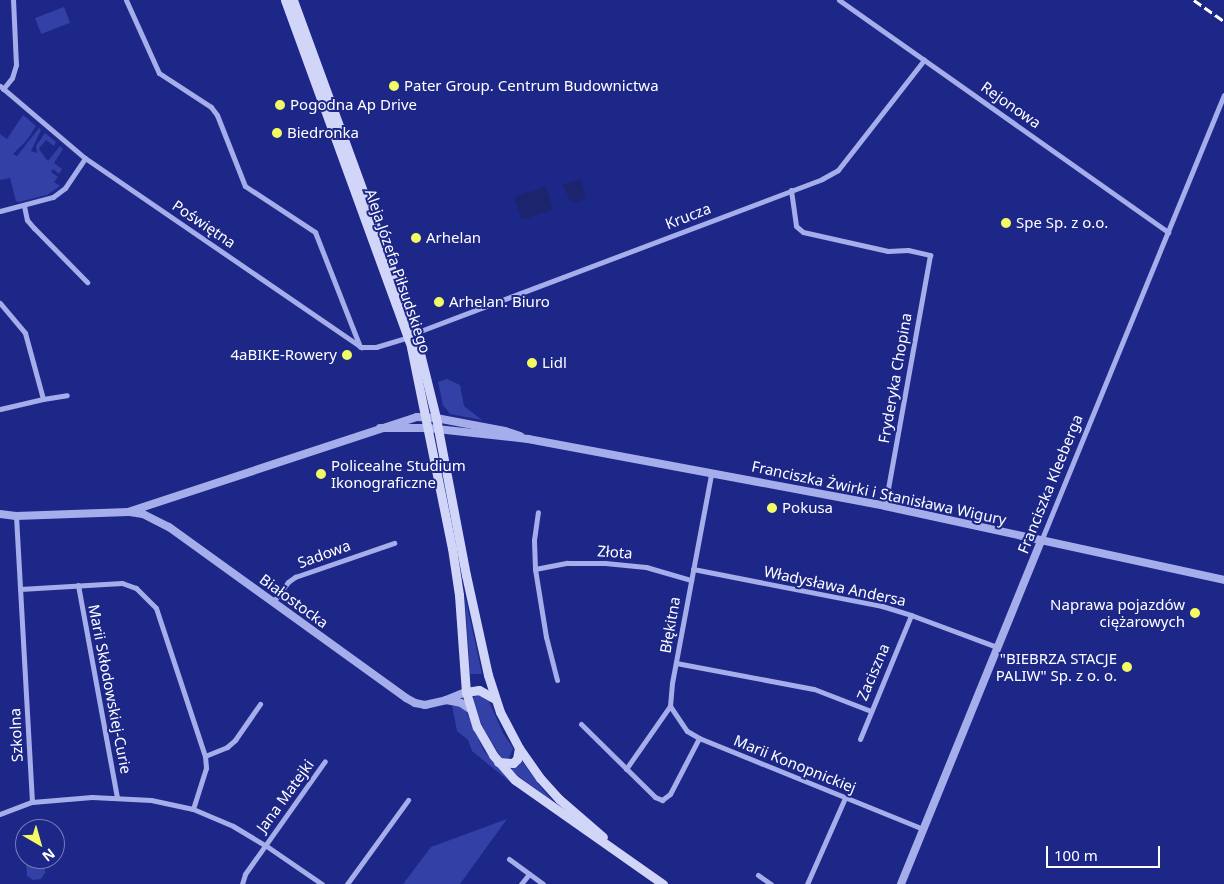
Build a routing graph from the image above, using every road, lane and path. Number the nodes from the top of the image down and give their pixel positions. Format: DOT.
graph roads {
  1 [pos="13,0"];
  2 [pos="126,0"];
  3 [pos="285,0"];
  4 [pos="294,0"];
  5 [pos="839,0"];
  6 [pos="924,60"];
  7 [pos="2,88"];
  8 [pos="1224,96"];
  9 [pos="85,158"];
  10 [pos="791,190"];
  11 [pos="24,206"];
  12 [pos="0,211"];
  13 [pos="1168,232"];
  14 [pos="87,282"];
  15 [pos="0,303"];
  16 [pos="412,335"];
  17 [pos="361,347"];
  18 [pos="67,395"];
  19 [pos="43,400"];
  20 [pos="0,409"];
  21 [pos="426,416"];
  22 [pos="436,418"];
  23 [pos="380,428"];
  24 [pos="428,428"];
  25 [pos="438,428"];
  26 [pos="504,434"];
  27 [pos="711,474"];
  28 [pos="884,506"];
  29 [pos="128,512"];
  30 [pos="538,512"];
  31 [pos="0,514"];
  32 [pos="16,516"];
  33 [pos="1041,541"];
  34 [pos="394,543"];
  35 [pos="536,569"];
  36 [pos="693,569"];
  37 [pos="691,580"];
  38 [pos="1224,580"];
  39 [pos="78,585"];
  40 [pos="20,589"];
  41 [pos="273,602"];
  42 [pos="911,615"];
  43 [pos="997,647"];
  44 [pos="676,663"];
  45 [pos="557,680"];
  46 [pos="466,692"];
  47 [pos="495,699"];
  48 [pos="446,700"];
  49 [pos="260,704"];
  50 [pos="670,706"];
  51 [pos="470,709"];
  52 [pos="870,711"];
  53 [pos="581,724"];
  54 [pos="699,738"];
  55 [pos="860,739"];
  56 [pos="519,748"];
  57 [pos="205,756"];
  58 [pos="325,761"];
  59 [pos="498,762"];
  60 [pos="626,769"];
  61 [pos="117,797"];
  62 [pos="845,798"];
  63 [pos="408,800"];
  64 [pos="32,802"];
  65 [pos="192,809"];
  66 [pos="0,814"];
  67 [pos="923,829"];
  68 [pos="265,845"];
  69 [pos="509,859"];
  70 [pos="629,860"];
  71 [pos="529,874"];
  72 [pos="758,875"];
  73 [pos="242,884"];
  74 [pos="322,884"];
  75 [pos="347,884"];
  76 [pos="521,884"];
  77 [pos="544,884"];
  78 [pos="663,884"];
  79 [pos="771,884"];
  80 [pos="807,884"];
  81 [pos="901,884"];
  1 -- 7 [label="street"];
  2 -- 17 [label="street"];
  3 -- 16 [label="main road, Aleja Józefa Piłsudskiego"];
  4 -- 16 [label="main road, Aleja Józefa Piłsudskiego"];
  5 -- 6 [label="street, Rejonowa"];
  6 -- 10 [label="street, Krucza"];
  6 -- 13 [label="street, Rejonowa"];
  7 -- 9 [label="street, Poświętna"];
  8 -- 13 [label="street, Franciszka Kleeberga"];
  9 -- 11 [label="street"];
  9 -- 17 [label="street, Poświętna"];
  10 -- 16 [label="street, Krucza"];
  10 -- 28 [label="street, Fryderyka Chopina"];
  11 -- 12 [label="street"];
  11 -- 14 [label="street"];
  13 -- 33 [label="street, Franciszka Kleeberga"];
  15 -- 19 [label="street"];
  16 -- 17 [label="street"];
  16 -- 21 [label="main road, Aleja Józefa Piłsudskiego"];
  16 -- 22 [label="main road, Aleja Józefa Piłsudskiego"];
  18 -- 19 [label="street"];
  19 -- 20 [label="street"];
  21 -- 22 [label="street, Franciszka Żwirki i Stanisława Wigury"];
  21 -- 23 [label="street, Franciszka Żwirki i Stanisława Wigury"];
  21 -- 24 [label="main road, Aleja Józefa Piłsudskiego"];
  22 -- 25 [label="main road, Aleja Józefa Piłsudskiego"];
  22 -- 26 [label="street, Franciszka Żwirki i Stanisława Wigury"];
  23 -- 24 [label="street, Franciszka Żwirki i Stanisława Wigury"];
  23 -- 29 [label="street, Franciszka Żwirki i Stanisława Wigury"];
  24 -- 25 [label="street, Franciszka Żwirki i Stanisława Wigury"];
  24 -- 46 [label="main road, Aleja Józefa Piłsudskiego"];
  25 -- 26 [label="street, Franciszka Żwirki i Stanisława Wigury"];
  25 -- 47 [label="main road, Aleja Józefa Piłsudskiego"];
  26 -- 27 [label="street, Franciszka Żwirki i Stanisława Wigury"];
  27 -- 28 [label="street, Franciszka Żwirki i Stanisława Wigury"];
  27 -- 36 [label="street, Błękitna"];
  28 -- 33 [label="street, Franciszka Żwirki i Stanisława Wigury"];
  29 -- 32 [label="street, Franciszka Żwirki i Stanisława Wigury"];
  29 -- 41 [label="street, Białostocka"];
  30 -- 35 [label="street"];
  31 -- 32 [label="street, Franciszka Żwirki i Stanisława Wigury"];
  32 -- 40 [label="street, Szkolna"];
  33 -- 38 [label="street, Franciszka Żwirki i Stanisława Wigury"];
  33 -- 43 [label="street, Franciszka Kleeberga"];
  34 -- 41 [label="street, Sadowa"];
  35 -- 37 [label="street, Złota"];
  35 -- 45 [label="street"];
  36 -- 37 [label="street, Błękitna"];
  36 -- 42 [label="street, Władysława Andersa"];
  37 -- 44 [label="street, Błękitna"];
  39 -- 40 [label="street"];
  39 -- 57 [label="street"];
  39 -- 61 [label="street, Marii Skłodowskiej-Curie"];
  40 -- 64 [label="street, Szkolna"];
  41 -- 48 [label="street, Białostocka"];
  42 -- 43 [label="street, Władysława Andersa"];
  42 -- 52 [label="street, Zaciszna"];
  43 -- 67 [label="street, Franciszka Kleeberga"];
  44 -- 50 [label="street, Błękitna"];
  44 -- 52 [label="street"];
  46 -- 47 [label="main road"];
  46 -- 48 [label="street, Białostocka"];
  46 -- 51 [label="main road, Aleja Józefa Piłsudskiego"];
  47 -- 56 [label="main road"];
  48 -- 51 [label="street, Białostocka"];
  49 -- 57 [label="street"];
  50 -- 54 [label="street, Marii Konopnickiej"];
  50 -- 60 [label="street, Błękitna"];
  51 -- 59 [label="main road"];
  52 -- 55 [label="street, Zaciszna"];
  53 -- 60 [label="street"];
  54 -- 60 [label="street"];
  54 -- 62 [label="street, Marii Konopnickiej"];
  56 -- 59 [label="main road"];
  56 -- 70 [label="main road"];
  57 -- 65 [label="street"];
  58 -- 68 [label="street, Jana Matejki"];
  59 -- 70 [label="main road"];
  61 -- 64 [label="street"];
  61 -- 65 [label="street"];
  62 -- 67 [label="street, Marii Konopnickiej"];
  62 -- 80 [label="street"];
  63 -- 75 [label="street"];
  64 -- 66 [label="street"];
  65 -- 68 [label="street"];
  67 -- 81 [label="street, Franciszka Kleeberga"];
  68 -- 73 [label="street, Jana Matejki"];
  68 -- 74 [label="street"];
  69 -- 71 [label="street"];
  70 -- 78 [label="main road"];
  71 -- 76 [label="street"];
  71 -- 77 [label="street"];
  72 -- 79 [label="street"];
}
